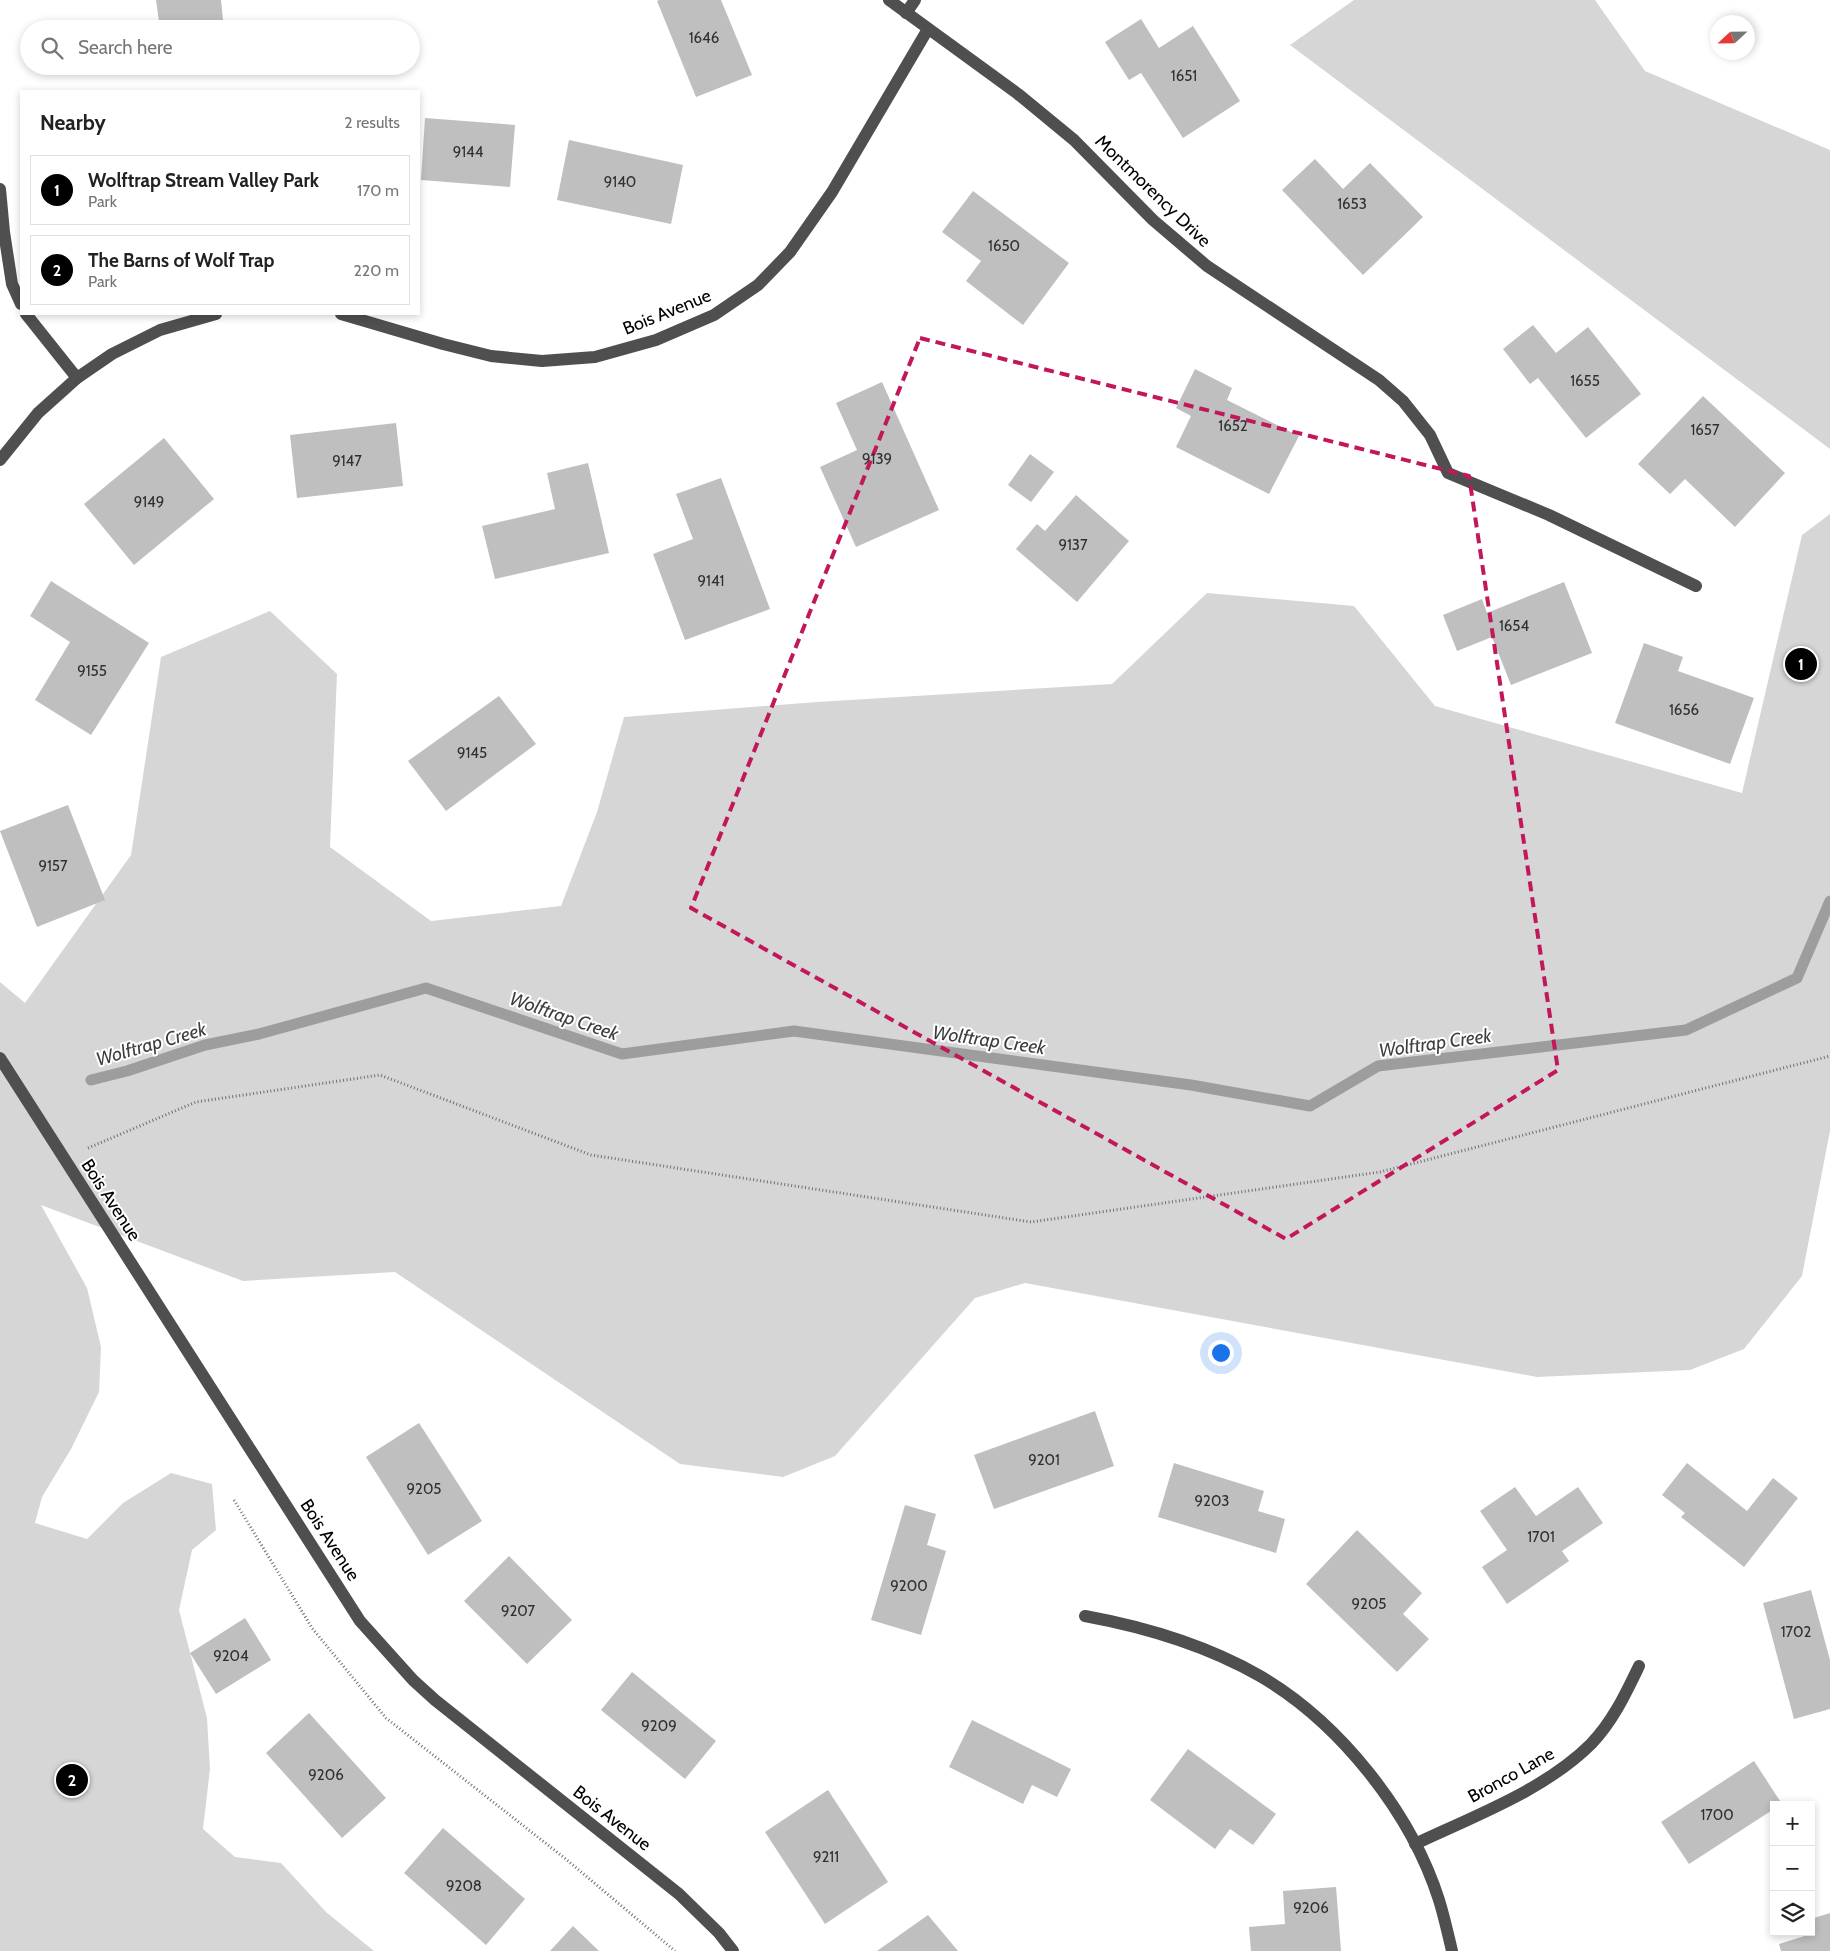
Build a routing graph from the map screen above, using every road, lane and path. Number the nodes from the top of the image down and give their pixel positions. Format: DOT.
graph roads {
  1 [pos="889,0"];
  2 [pos="916,0"];
  3 [pos="906,13"];
  4 [pos="928,29"];
  5 [pos="0,189"];
  6 [pos="20,302"];
  7 [pos="27,315"];
  8 [pos="212,315"];
  9 [pos="344,315"];
  10 [pos="77,378"];
  11 [pos="0,460"];
  12 [pos="1696,586"];
  13 [pos="1830,1056"];
  14 [pos="0,1058"];
  15 [pos="64,1158"];
  16 [pos="234,1500"];
  17 [pos="1084,1616"];
  18 [pos="1639,1666"];
  19 [pos="1415,1844"];
  20 [pos="675,1951"];
  21 [pos="734,1951"];
  22 [pos="1452,1951"];
  1 -- 3 [label="street, Montmorency Drive"];
  2 -- 3 [label="street"];
  3 -- 4 [label="street, Montmorency Drive"];
  4 -- 9 [label="street, Bois Avenue"];
  4 -- 12 [label="street, Montmorency Drive"];
  5 -- 6 [label="street"];
  7 -- 10 [label="street"];
  8 -- 10 [label="street"];
  10 -- 11 [label="street"];
  13 -- 15 [label="path"];
  14 -- 15 [label="street, Bois Avenue"];
  15 -- 21 [label="street, Bois Avenue"];
  16 -- 20 [label="path"];
  17 -- 19 [label="street"];
  18 -- 19 [label="street, Bronco Lane"];
  19 -- 22 [label="street"];
}
